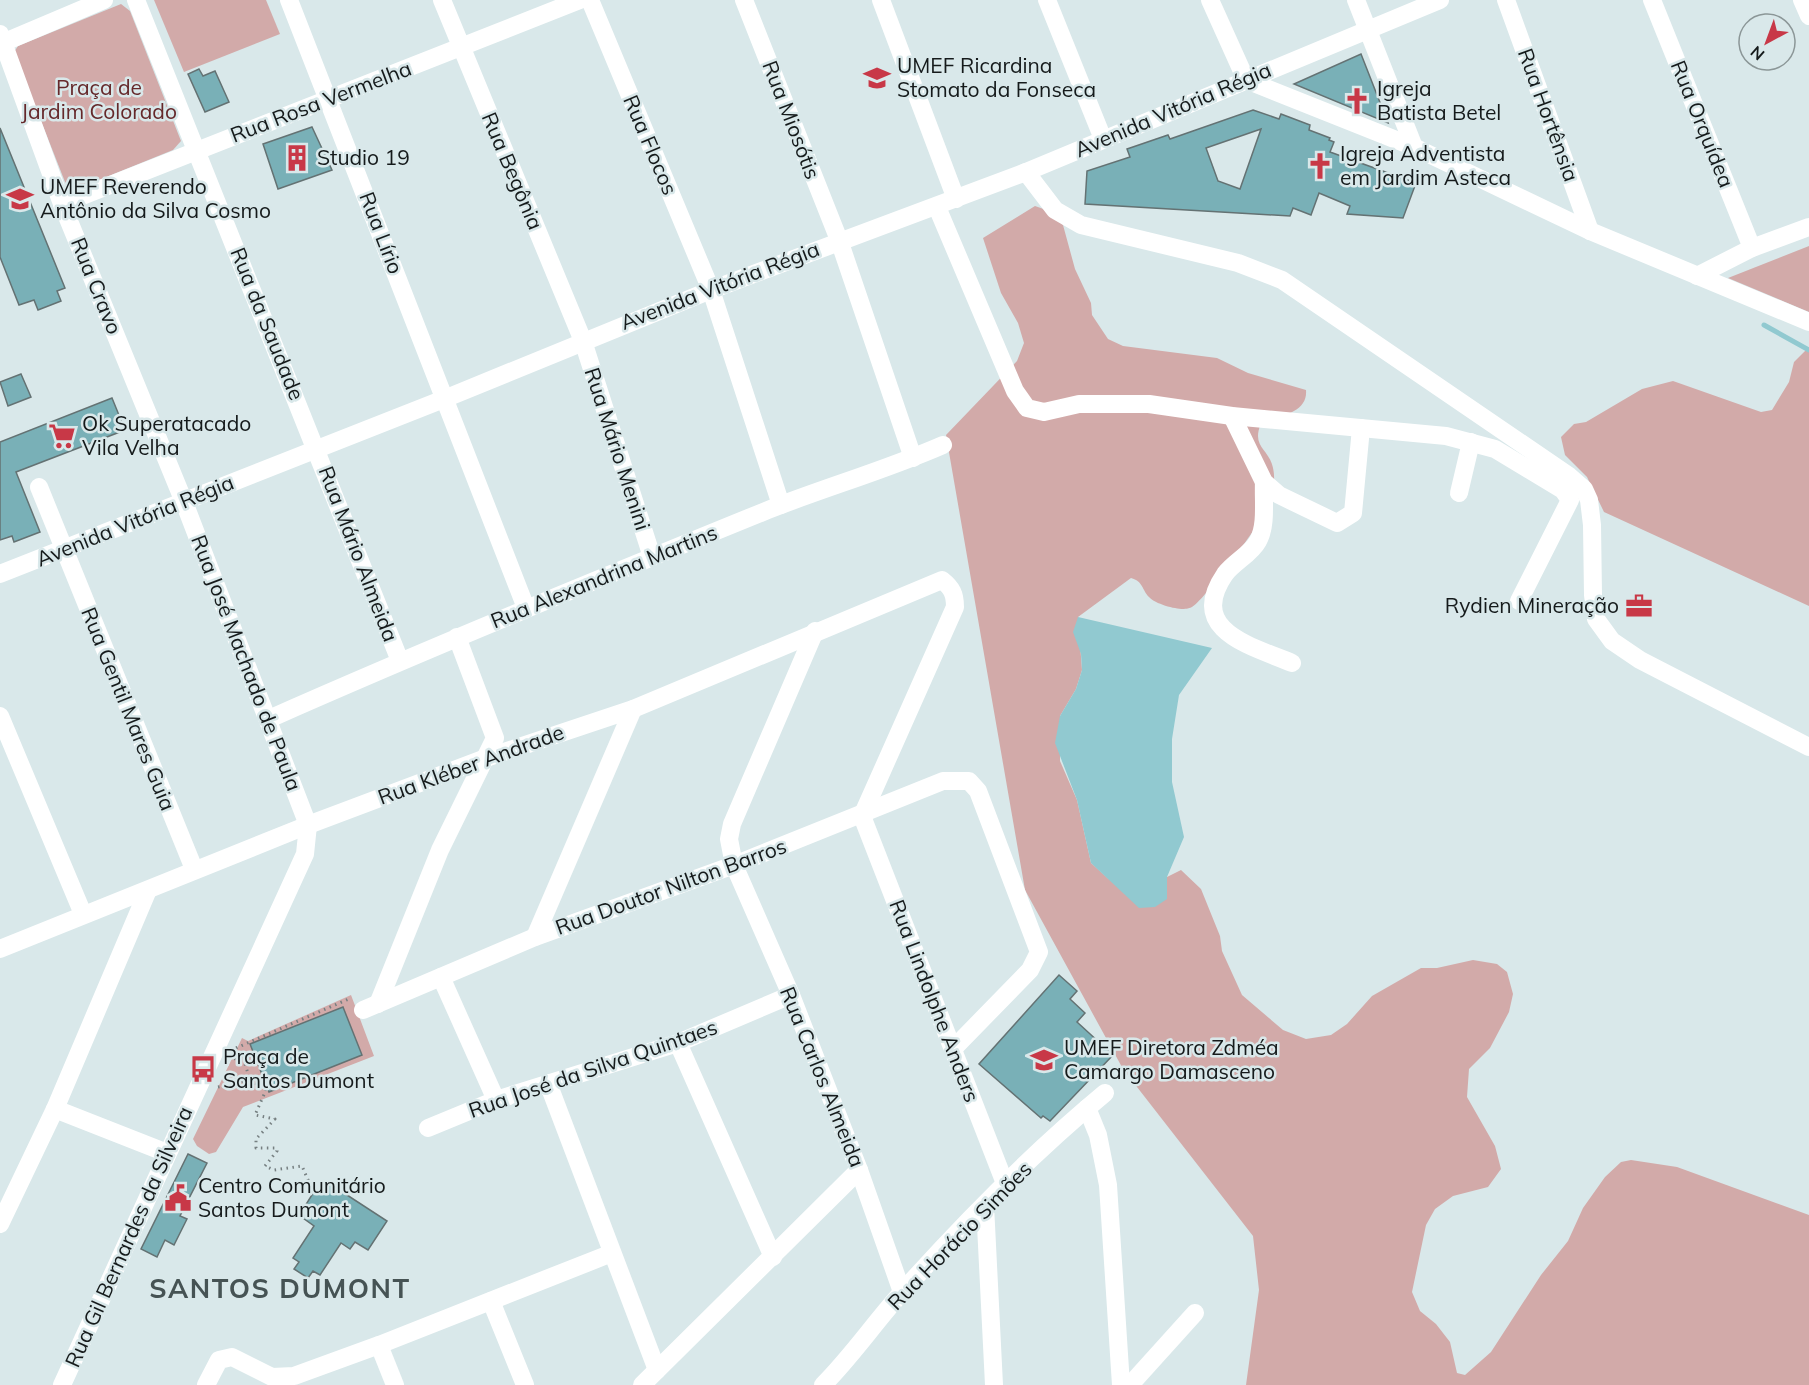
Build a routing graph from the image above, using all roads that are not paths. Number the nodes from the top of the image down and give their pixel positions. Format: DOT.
graph roads {
  1 [pos="104,0"];
  2 [pos="136,0"];
  3 [pos="289,0"];
  4 [pos="442,0"];
  5 [pos="580,0"];
  6 [pos="590,0"];
  7 [pos="744,0"];
  8 [pos="881,0"];
  9 [pos="1047,0"];
  10 [pos="1210,0"];
  11 [pos="1356,0"];
  12 [pos="1440,0"];
  13 [pos="1506,0"];
  14 [pos="1652,0"];
  15 [pos="1802,0"];
  16 [pos="1809,16"];
  17 [pos="1367,28"];
  18 [pos="1,40"];
  19 [pos="461,47"];
  20 [pos="1246,80"];
  21 [pos="329,98"];
  22 [pos="1103,139"];
  23 [pos="1414,147"];
  24 [pos="197,150"];
  25 [pos="1026,172"];
  26 [pos="956,199"];
  27 [pos="62,204"];
  28 [pos="937,207"];
  29 [pos="1809,227"];
  30 [pos="1590,231"];
  31 [pos="838,240"];
  32 [pos="1752,248"];
  33 [pos="1697,276"];
  34 [pos="711,290"];
  35 [pos="1809,322"];
  36 [pos="583,341"];
  37 [pos="444,399"];
  38 [pos="1232,416"];
  39 [pos="1361,428"];
  40 [pos="1471,442"];
  41 [pos="943,445"];
  42 [pos="316,448"];
  43 [pos="913,458"];
  44 [pos="1264,482"];
  45 [pos="39,487"];
  46 [pos="1459,493"];
  47 [pos="184,502"];
  48 [pos="781,505"];
  49 [pos="63,550"];
  50 [pos="652,557"];
  51 [pos="0,574"];
  52 [pos="1520,601"];
  53 [pos="526,608"];
  54 [pos="815,631"];
  55 [pos="457,637"];
  56 [pos="400,661"];
  57 [pos="1292,663"];
  58 [pos="633,709"];
  59 [pos="0,716"];
  60 [pos="269,719"];
  61 [pos="1809,747"];
  62 [pos="486,758"];
  63 [pos="862,816"];
  64 [pos="309,825"];
  65 [pos="734,865"];
  66 [pos="194,869"];
  67 [pos="148,890"];
  68 [pos="83,914"];
  69 [pos="535,937"];
  70 [pos="0,949"];
  71 [pos="441,977"];
  72 [pos="790,995"];
  73 [pos="678,1043"];
  74 [pos="953,1049"];
  75 [pos="548,1083"];
  76 [pos="1105,1093"];
  77 [pos="496,1100"];
  78 [pos="1087,1108"];
  79 [pos="54,1109"];
  80 [pos="428,1128"];
  81 [pos="167,1153"];
  82 [pos="859,1170"];
  83 [pos="1006,1186"];
  84 [pos="985,1205"];
  85 [pos="0,1224"];
  86 [pos="612,1253"];
  87 [pos="772,1257"];
  88 [pos="902,1293"];
  89 [pos="491,1302"];
  90 [pos="1195,1313"];
  91 [pos="379,1345"];
  92 [pos="657,1370"];
  93 [pos="843,1376"];
  94 [pos="62,1385"];
  95 [pos="206,1385"];
  96 [pos="395,1385"];
  97 [pos="525,1385"];
  98 [pos="642,1385"];
  99 [pos="823,1385"];
  100 [pos="994,1385"];
  101 [pos="1121,1385"];
  102 [pos="1130,1385"];
  1 -- 18 [label="street"];
  2 -- 24 [label="street, Rua da Saudade"];
  3 -- 21 [label="street, Rua Lírio"];
  4 -- 19 [label="street, Rua Begônia"];
  5 -- 19 [label="street, Rua Rosa Vermelha"];
  6 -- 34 [label="street, Rua Flocos"];
  7 -- 31 [label="street, Rua Miosótis"];
  8 -- 26 [label="street"];
  9 -- 22 [label="street"];
  10 -- 20 [label="street"];
  11 -- 17 [label="street"];
  12 -- 17 [label="street, Avenida Vitória Régia"];
  13 -- 30 [label="street, Rua Hortênsia"];
  14 -- 32 [label="street, Rua Orquídea"];
  15 -- 16 [label="street"];
  17 -- 20 [label="street, Avenida Vitória Régia"];
  17 -- 23 [label="street"];
  18 -- 27 [label="street, Rua Cravo"];
  19 -- 21 [label="street, Rua Rosa Vermelha"];
  19 -- 36 [label="street, Rua Begônia"];
  20 -- 22 [label="street, Avenida Vitória Régia"];
  20 -- 23 [label="street"];
  21 -- 24 [label="street, Rua Rosa Vermelha"];
  21 -- 37 [label="street, Rua Lírio"];
  22 -- 25 [label="street, Avenida Vitória Régia"];
  23 -- 30 [label="street"];
  24 -- 27 [label="street, Rua Rosa Vermelha"];
  24 -- 42 [label="street, Rua da Saudade"];
  25 -- 26 [label="street, Avenida Vitória Régia"];
  25 -- 61 [label="street"];
  26 -- 28 [label="street, Avenida Vitória Régia"];
  27 -- 47 [label="street, Rua Cravo"];
  28 -- 31 [label="street, Avenida Vitória Régia"];
  28 -- 38 [label="street"];
  29 -- 32 [label="street"];
  30 -- 33 [label="street"];
  31 -- 34 [label="street, Avenida Vitória Régia"];
  31 -- 43 [label="street, Rua Miosótis"];
  32 -- 33 [label="street"];
  33 -- 35 [label="street"];
  34 -- 36 [label="street, Avenida Vitória Régia"];
  34 -- 48 [label="street, Rua Flocos"];
  36 -- 37 [label="street, Avenida Vitória Régia"];
  36 -- 50 [label="street, Rua Mário Menini"];
  37 -- 42 [label="street, Avenida Vitória Régia"];
  37 -- 53 [label="street, Rua Lírio"];
  38 -- 39 [label="street"];
  38 -- 44 [label="street"];
  39 -- 40 [label="street"];
  39 -- 44 [label="street"];
  40 -- 46 [label="street"];
  40 -- 52 [label="street"];
  41 -- 43 [label="street, Rua Alexandrina Martins"];
  42 -- 47 [label="street, Avenida Vitória Régia"];
  42 -- 56 [label="street, Rua Mário Almeida"];
  43 -- 48 [label="street, Rua Alexandrina Martins"];
  44 -- 57 [label="street"];
  45 -- 49 [label="street, Rua Gentil Mares Guia"];
  47 -- 49 [label="street, Avenida Vitória Régia"];
  47 -- 60 [label="street, Rua José Machado de Paula"];
  48 -- 50 [label="street, Rua Alexandrina Martins"];
  49 -- 51 [label="street, Avenida Vitória Régia"];
  49 -- 66 [label="street, Rua Gentil Mares Guia"];
  50 -- 53 [label="street, Rua Alexandrina Martins"];
  53 -- 55 [label="street, Rua Alexandrina Martins"];
  54 -- 58 [label="street, Rua Kléber Andrade"];
  54 -- 63 [label="street, Rua Kléber Andrade"];
  54 -- 65 [label="street, Rua Carlos Almeida"];
  55 -- 56 [label="street, Rua Alexandrina Martins"];
  55 -- 62 [label="street"];
  56 -- 60 [label="street, Rua Alexandrina Martins"];
  58 -- 62 [label="street, Rua Kléber Andrade"];
  58 -- 69 [label="street"];
  59 -- 68 [label="street"];
  60 -- 64 [label="street, Rua José Machado de Paula"];
  62 -- 64 [label="street, Rua Kléber Andrade"];
  62 -- 71 [label="street, Rua Doutor Nilton Barros"];
  63 -- 65 [label="street, Rua Doutor Nilton Barros"];
  63 -- 74 [label="street, Rua Lindolphe Anders"];
  63 -- 74 [label="street, Rua Doutor Nilton Barros"];
  64 -- 66 [label="street, Rua Kléber Andrade"];
  64 -- 81 [label="street, Rua Gil Bernardes da Silveira"];
  65 -- 69 [label="street, Rua Doutor Nilton Barros"];
  65 -- 72 [label="street, Rua Carlos Almeida"];
  66 -- 67 [label="street, Rua Kléber Andrade"];
  67 -- 68 [label="street, Rua Kléber Andrade"];
  67 -- 79 [label="street"];
  68 -- 70 [label="street, Rua Kléber Andrade"];
  69 -- 71 [label="street, Rua Doutor Nilton Barros"];
  71 -- 77 [label="street"];
  72 -- 73 [label="street, Rua José da Silva Quintaes"];
  72 -- 82 [label="street, Rua Carlos Almeida"];
  73 -- 75 [label="street, Rua José da Silva Quintaes"];
  73 -- 87 [label="street"];
  74 -- 83 [label="street, Rua Lindolphe Anders"];
  75 -- 77 [label="street, Rua José da Silva Quintaes"];
  75 -- 86 [label="street"];
  76 -- 78 [label="street, Rua Horácio Simões"];
  77 -- 80 [label="street, Rua José da Silva Quintaes"];
  78 -- 83 [label="street, Rua Horácio Simões"];
  78 -- 101 [label="street"];
  79 -- 81 [label="street"];
  79 -- 85 [label="street"];
  81 -- 94 [label="street, Rua Gil Bernardes da Silveira"];
  82 -- 87 [label="street"];
  82 -- 88 [label="street, Rua Carlos Almeida"];
  83 -- 84 [label="street, Rua Horácio Simões"];
  84 -- 88 [label="street, Rua Horácio Simões"];
  84 -- 100 [label="street"];
  86 -- 89 [label="street"];
  86 -- 92 [label="street"];
  87 -- 92 [label="street"];
  88 -- 93 [label="street, Rua Horácio Simões"];
  89 -- 91 [label="street"];
  89 -- 97 [label="street"];
  90 -- 102 [label="street"];
  91 -- 95 [label="street"];
  91 -- 96 [label="street"];
  92 -- 98 [label="street"];
  93 -- 99 [label="street, Rua Horácio Simões"];
}
